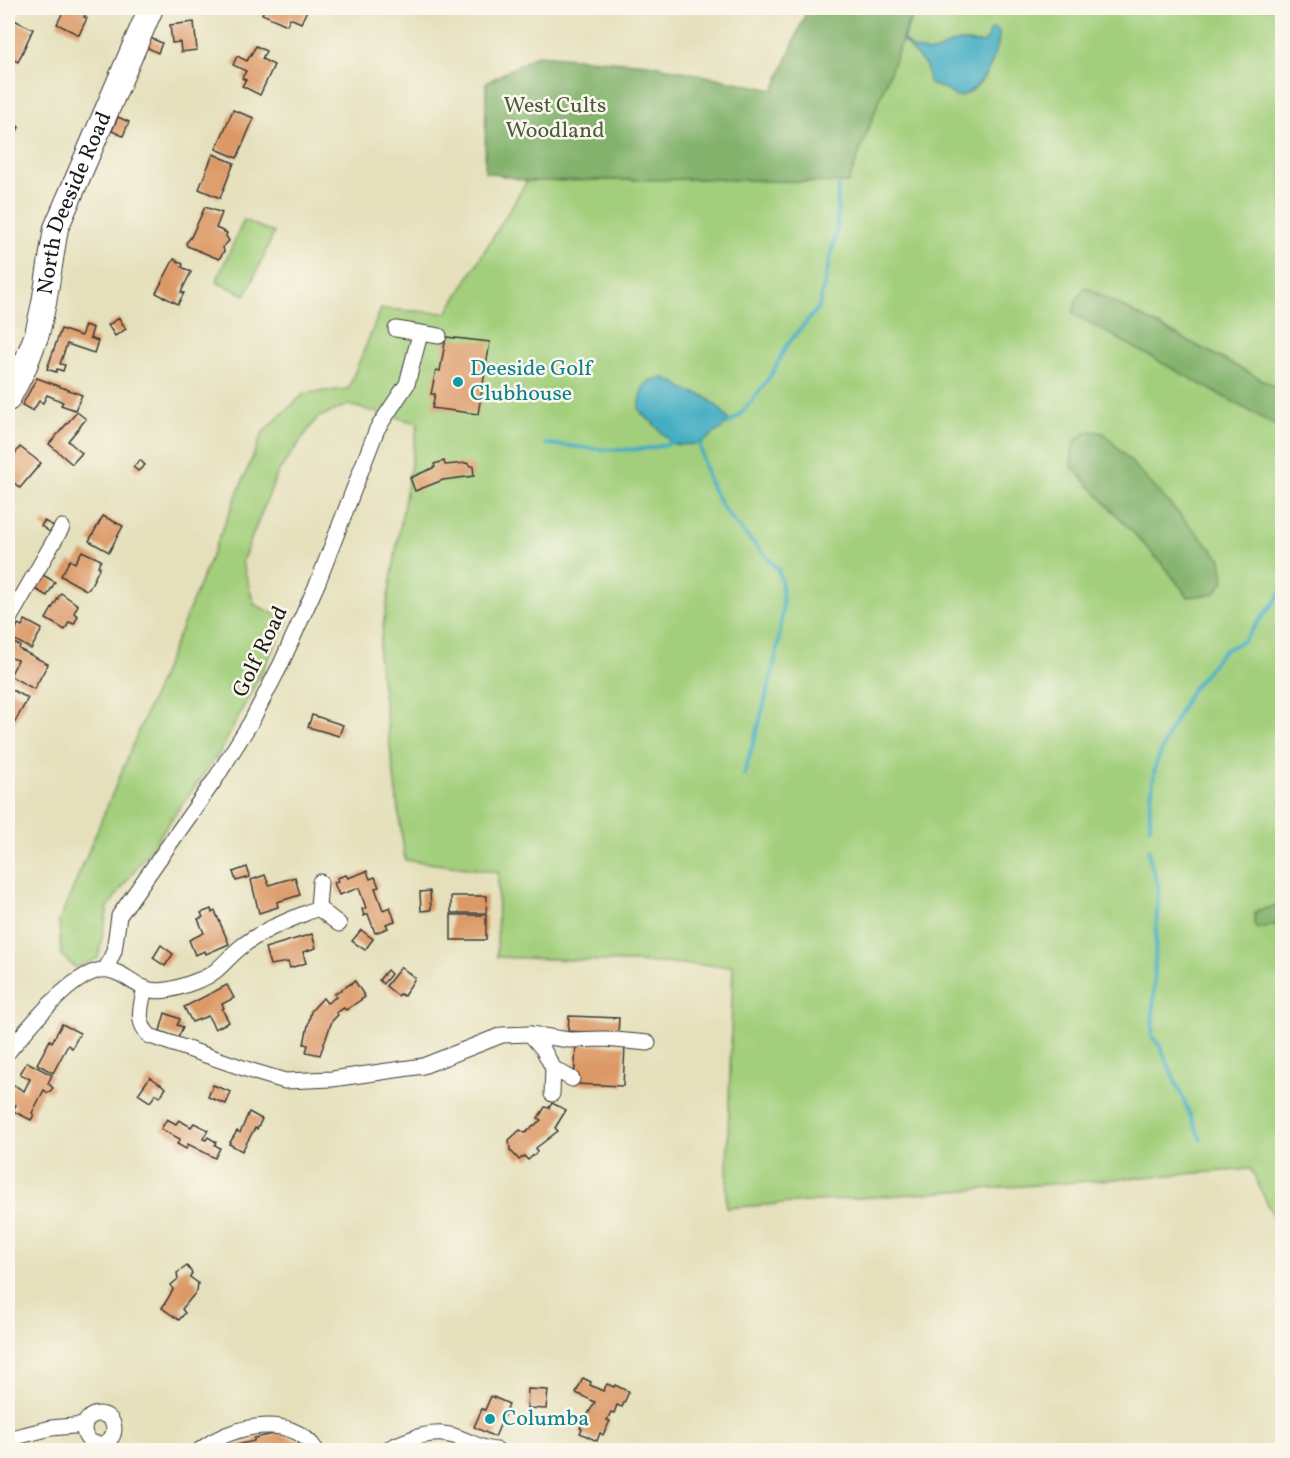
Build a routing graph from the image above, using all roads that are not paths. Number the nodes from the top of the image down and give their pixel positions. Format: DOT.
graph roads {
  1 [pos="151,8"];
  2 [pos="396,329"];
  3 [pos="420,334"];
  4 [pos="439,336"];
  5 [pos="16,365"];
  6 [pos="8,399"];
  7 [pos="62,527"];
  8 [pos="8,621"];
  9 [pos="320,882"];
  10 [pos="318,908"];
  11 [pos="339,924"];
  12 [pos="106,969"];
  13 [pos="145,988"];
  14 [pos="530,1034"];
  15 [pos="648,1043"];
  16 [pos="8,1052"];
  17 [pos="553,1068"];
  18 [pos="572,1079"];
  19 [pos="552,1094"];
  20 [pos="84,1425"];
  21 [pos="8,1439"];
  22 [pos="99,1447"];
  23 [pos="200,1450"];
  24 [pos="316,1450"];
  25 [pos="385,1450"];
  26 [pos="497,1450"];
  1 -- 5 [label="main road, North Deeside Road"];
  2 -- 3 [label="street"];
  3 -- 4 [label="street"];
  3 -- 12 [label="street, Golf Road"];
  5 -- 6 [label="main road, North Deeside Road"];
  7 -- 8 [label="street"];
  9 -- 10 [label="street"];
  10 -- 11 [label="street"];
  10 -- 13 [label="street"];
  12 -- 13 [label="street"];
  12 -- 16 [label="street"];
  13 -- 14 [label="street"];
  14 -- 15 [label="street"];
  14 -- 17 [label="street"];
  17 -- 18 [label="street"];
  17 -- 19 [label="street"];
  20 -- 21 [label="street"];
  20 -- 22 [label="street"];
  20 -- 22 [label="street"];
  23 -- 24 [label="street"];
  25 -- 26 [label="street"];
}
